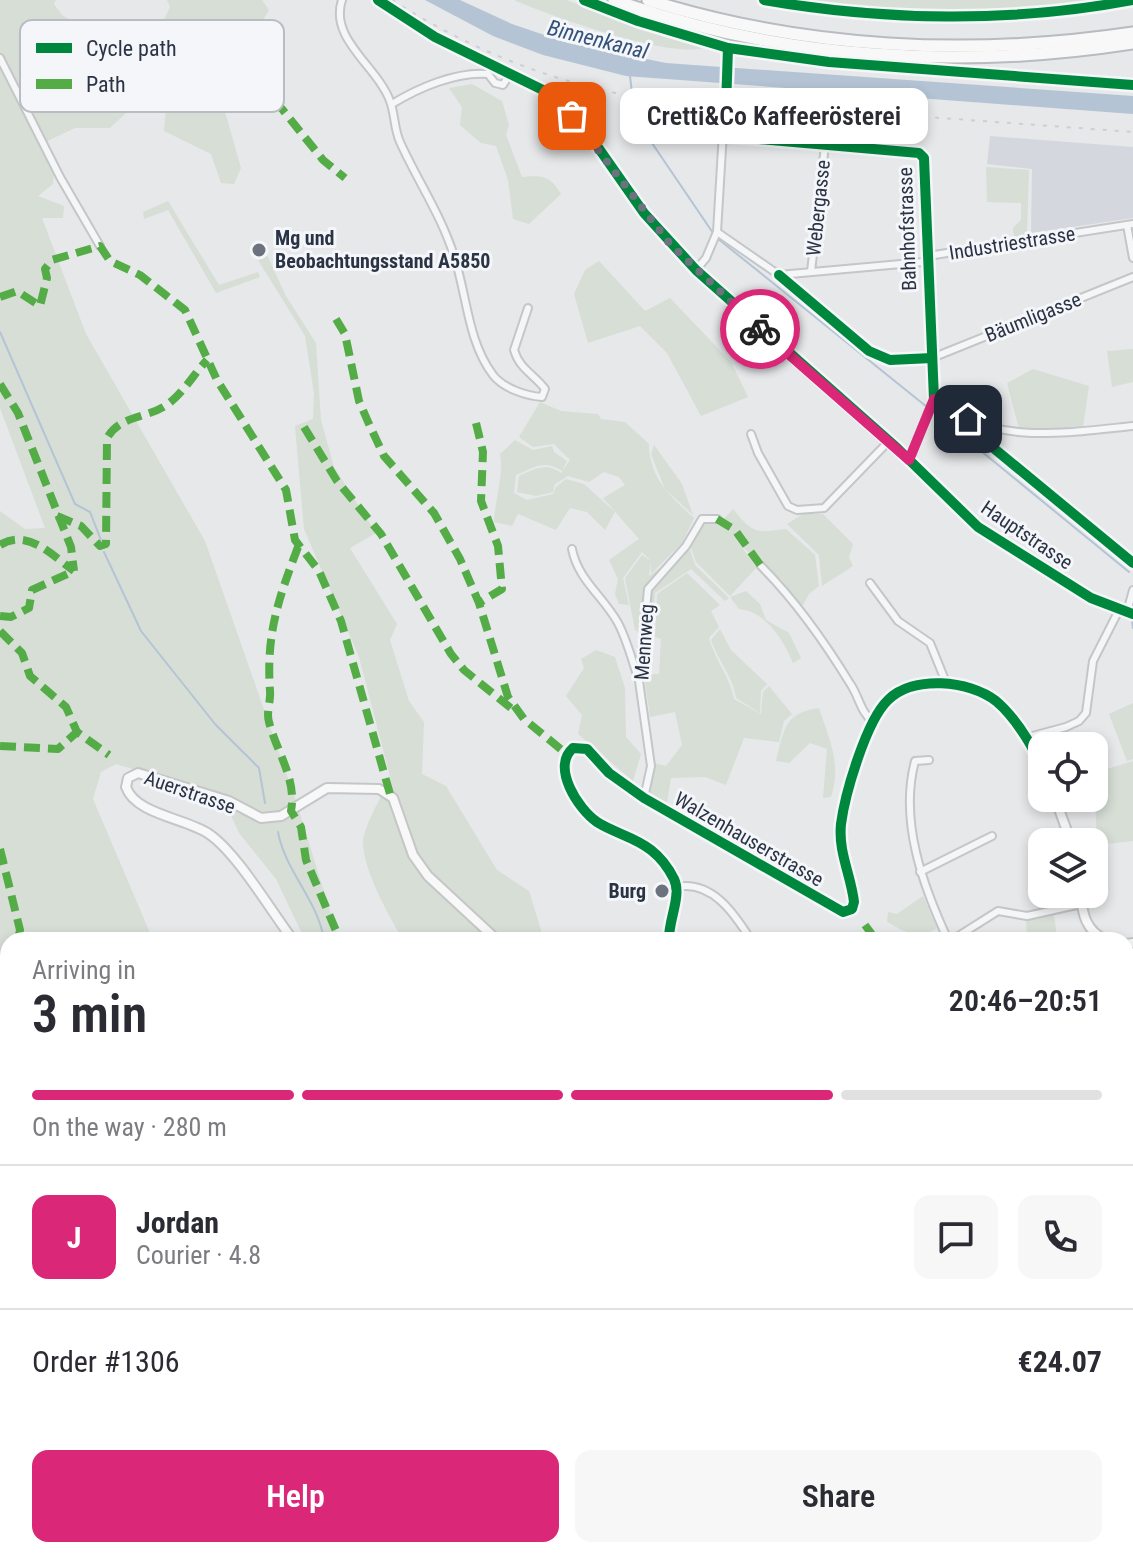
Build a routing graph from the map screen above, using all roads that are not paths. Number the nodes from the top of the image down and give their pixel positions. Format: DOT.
graph roads {
  1 [pos="342,0"];
  2 [pos="378,0"];
  3 [pos="614,0"];
  4 [pos="648,0"];
  5 [pos="1132,35"];
  6 [pos="728,52"];
  7 [pos="0,58"];
  8 [pos="511,72"];
  9 [pos="20,98"];
  10 [pos="392,104"];
  11 [pos="27,112"];
  12 [pos="725,136"];
  13 [pos="825,145"];
  14 [pos="1130,225"];
  15 [pos="717,232"];
  16 [pos="100,246"];
  17 [pos="1133,258"];
  18 [pos="927,260"];
  19 [pos="696,270"];
  20 [pos="811,272"];
  21 [pos="1133,277"];
  22 [pos="528,308"];
  23 [pos="932,358"];
  24 [pos="933,402"];
  25 [pos="1133,426"];
  26 [pos="751,434"];
  27 [pos="889,441"];
  28 [pos="909,460"];
  29 [pos="717,519"];
  30 [pos="572,549"];
  31 [pos="761,566"];
  32 [pos="870,583"];
  33 [pos="1133,590"];
  34 [pos="1127,612"];
  35 [pos="639,681"];
  36 [pos="947,685"];
  37 [pos="873,722"];
  38 [pos="1025,738"];
  39 [pos="1028,743"];
  40 [pos="929,760"];
  41 [pos="644,798"];
  42 [pos="992,836"];
  43 [pos="920,872"];
  44 [pos="676,887"];
  45 [pos="1052,908"];
  46 [pos="1083,908"];
  47 [pos="287,932"];
  48 [pos="488,932"];
  49 [pos="670,932"];
  50 [pos="745,932"];
  51 [pos="946,932"];
  52 [pos="963,932"];
  53 [pos="1095,932"];
  1 -- 10 [label="street"];
  2 -- 8 [label="main road, Hauptstrasse"];
  3 -- 5 [label="highway"];
  4 -- 5 [label="highway"];
  6 -- 12 [label="street"];
  7 -- 9 [label="street"];
  8 -- 10 [label="street"];
  8 -- 19 [label="main road, Hauptstrasse"];
  10 -- 22 [label="street"];
  11 -- 16 [label="street"];
  12 -- 13 [label="street, Bahnhofstrasse"];
  12 -- 15 [label="street"];
  13 -- 18 [label="street, Bahnhofstrasse"];
  13 -- 20 [label="street, Webergasse"];
  14 -- 17 [label="street"];
  14 -- 18 [label="street, Industriestrasse"];
  15 -- 19 [label="street"];
  15 -- 20 [label="street, Industriestrasse"];
  18 -- 20 [label="street, Industriestrasse"];
  18 -- 23 [label="street, Bahnhofstrasse"];
  19 -- 27 [label="main road, Hauptstrasse"];
  21 -- 23 [label="street, Bäumligasse"];
  23 -- 24 [label="street, Bahnhofstrasse"];
  24 -- 25 [label="street"];
  24 -- 28 [label="street, Bahnhofstrasse"];
  26 -- 27 [label="street"];
  27 -- 28 [label="main road, Hauptstrasse"];
  28 -- 34 [label="main road, Hauptstrasse"];
  29 -- 35 [label="street, Mennweg"];
  30 -- 35 [label="street"];
  31 -- 37 [label="street"];
  32 -- 36 [label="street"];
  33 -- 34 [label="street"];
  34 -- 38 [label="street"];
  35 -- 41 [label="street, Mennweg"];
  36 -- 37 [label="street, Walzenhauserstrasse"];
  36 -- 38 [label="street, Walzenhauserstrasse"];
  37 -- 41 [label="street, Walzenhauserstrasse"];
  38 -- 39 [label="street, Walzenhauserstrasse"];
  40 -- 43 [label="street"];
  41 -- 44 [label="street, Walzenhauserstrasse"];
  42 -- 43 [label="street"];
  43 -- 51 [label="street"];
  44 -- 49 [label="street"];
  44 -- 50 [label="street"];
  45 -- 52 [label="street"];
  46 -- 53 [label="street"];
  47 -- 48 [label="street, Auerstrasse"];
}
